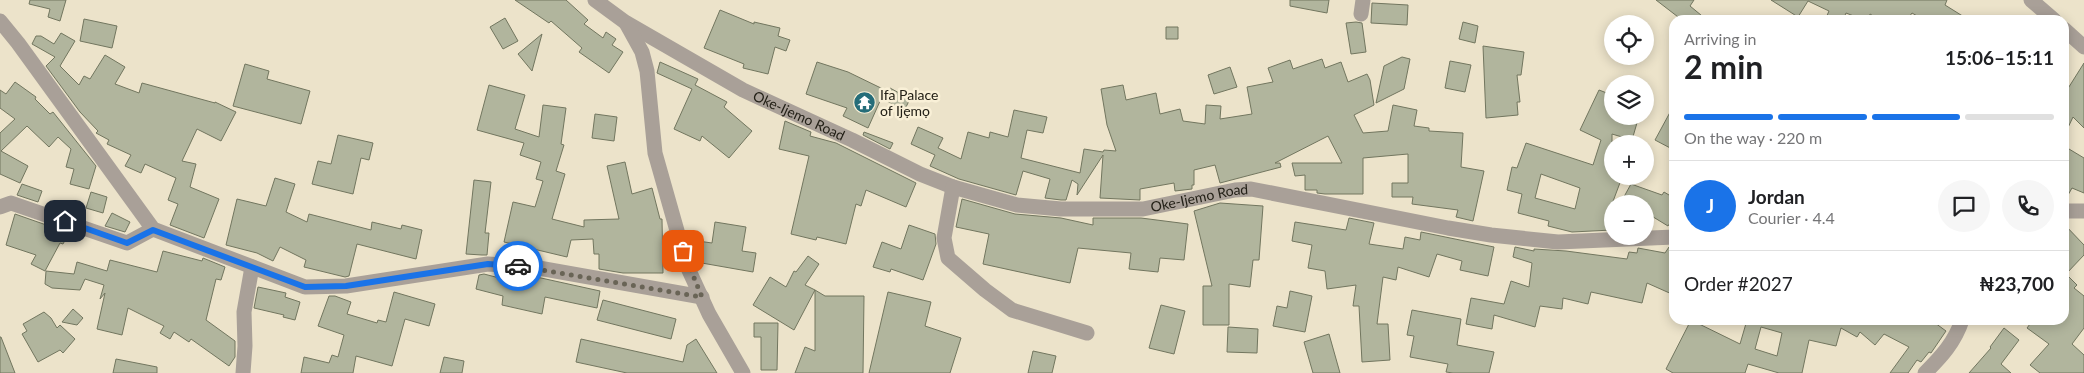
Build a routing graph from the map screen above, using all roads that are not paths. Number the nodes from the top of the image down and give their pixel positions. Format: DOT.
graph roads {
  1 [pos="595,0"];
  2 [pos="2031,0"];
  3 [pos="2048,15"];
  4 [pos="0,21"];
  5 [pos="625,22"];
  6 [pos="2069,34"];
  7 [pos="2084,47"];
  8 [pos="952,187"];
  9 [pos="0,207"];
  10 [pos="2069,211"];
  11 [pos="2084,211"];
  12 [pos="153,230"];
  13 [pos="1669,237"];
  14 [pos="252,267"];
  15 [pos="702,297"];
  16 [pos="1960,325"];
  17 [pos="1087,333"];
  18 [pos="243,373"];
  19 [pos="743,373"];
  20 [pos="1925,373"];
  1 -- 5 [label="street, Oke-Ijemo Road"];
  2 -- 3 [label="street"];
  4 -- 12 [label="street"];
  5 -- 8 [label="street, Oke-Ijemo Road"];
  5 -- 15 [label="street"];
  6 -- 7 [label="street"];
  8 -- 13 [label="street, Oke-Ijemo Road"];
  8 -- 17 [label="street"];
  9 -- 12 [label="street"];
  10 -- 11 [label="street"];
  12 -- 14 [label="street"];
  14 -- 15 [label="street"];
  14 -- 18 [label="street"];
  15 -- 19 [label="street"];
  16 -- 20 [label="street"];
}
